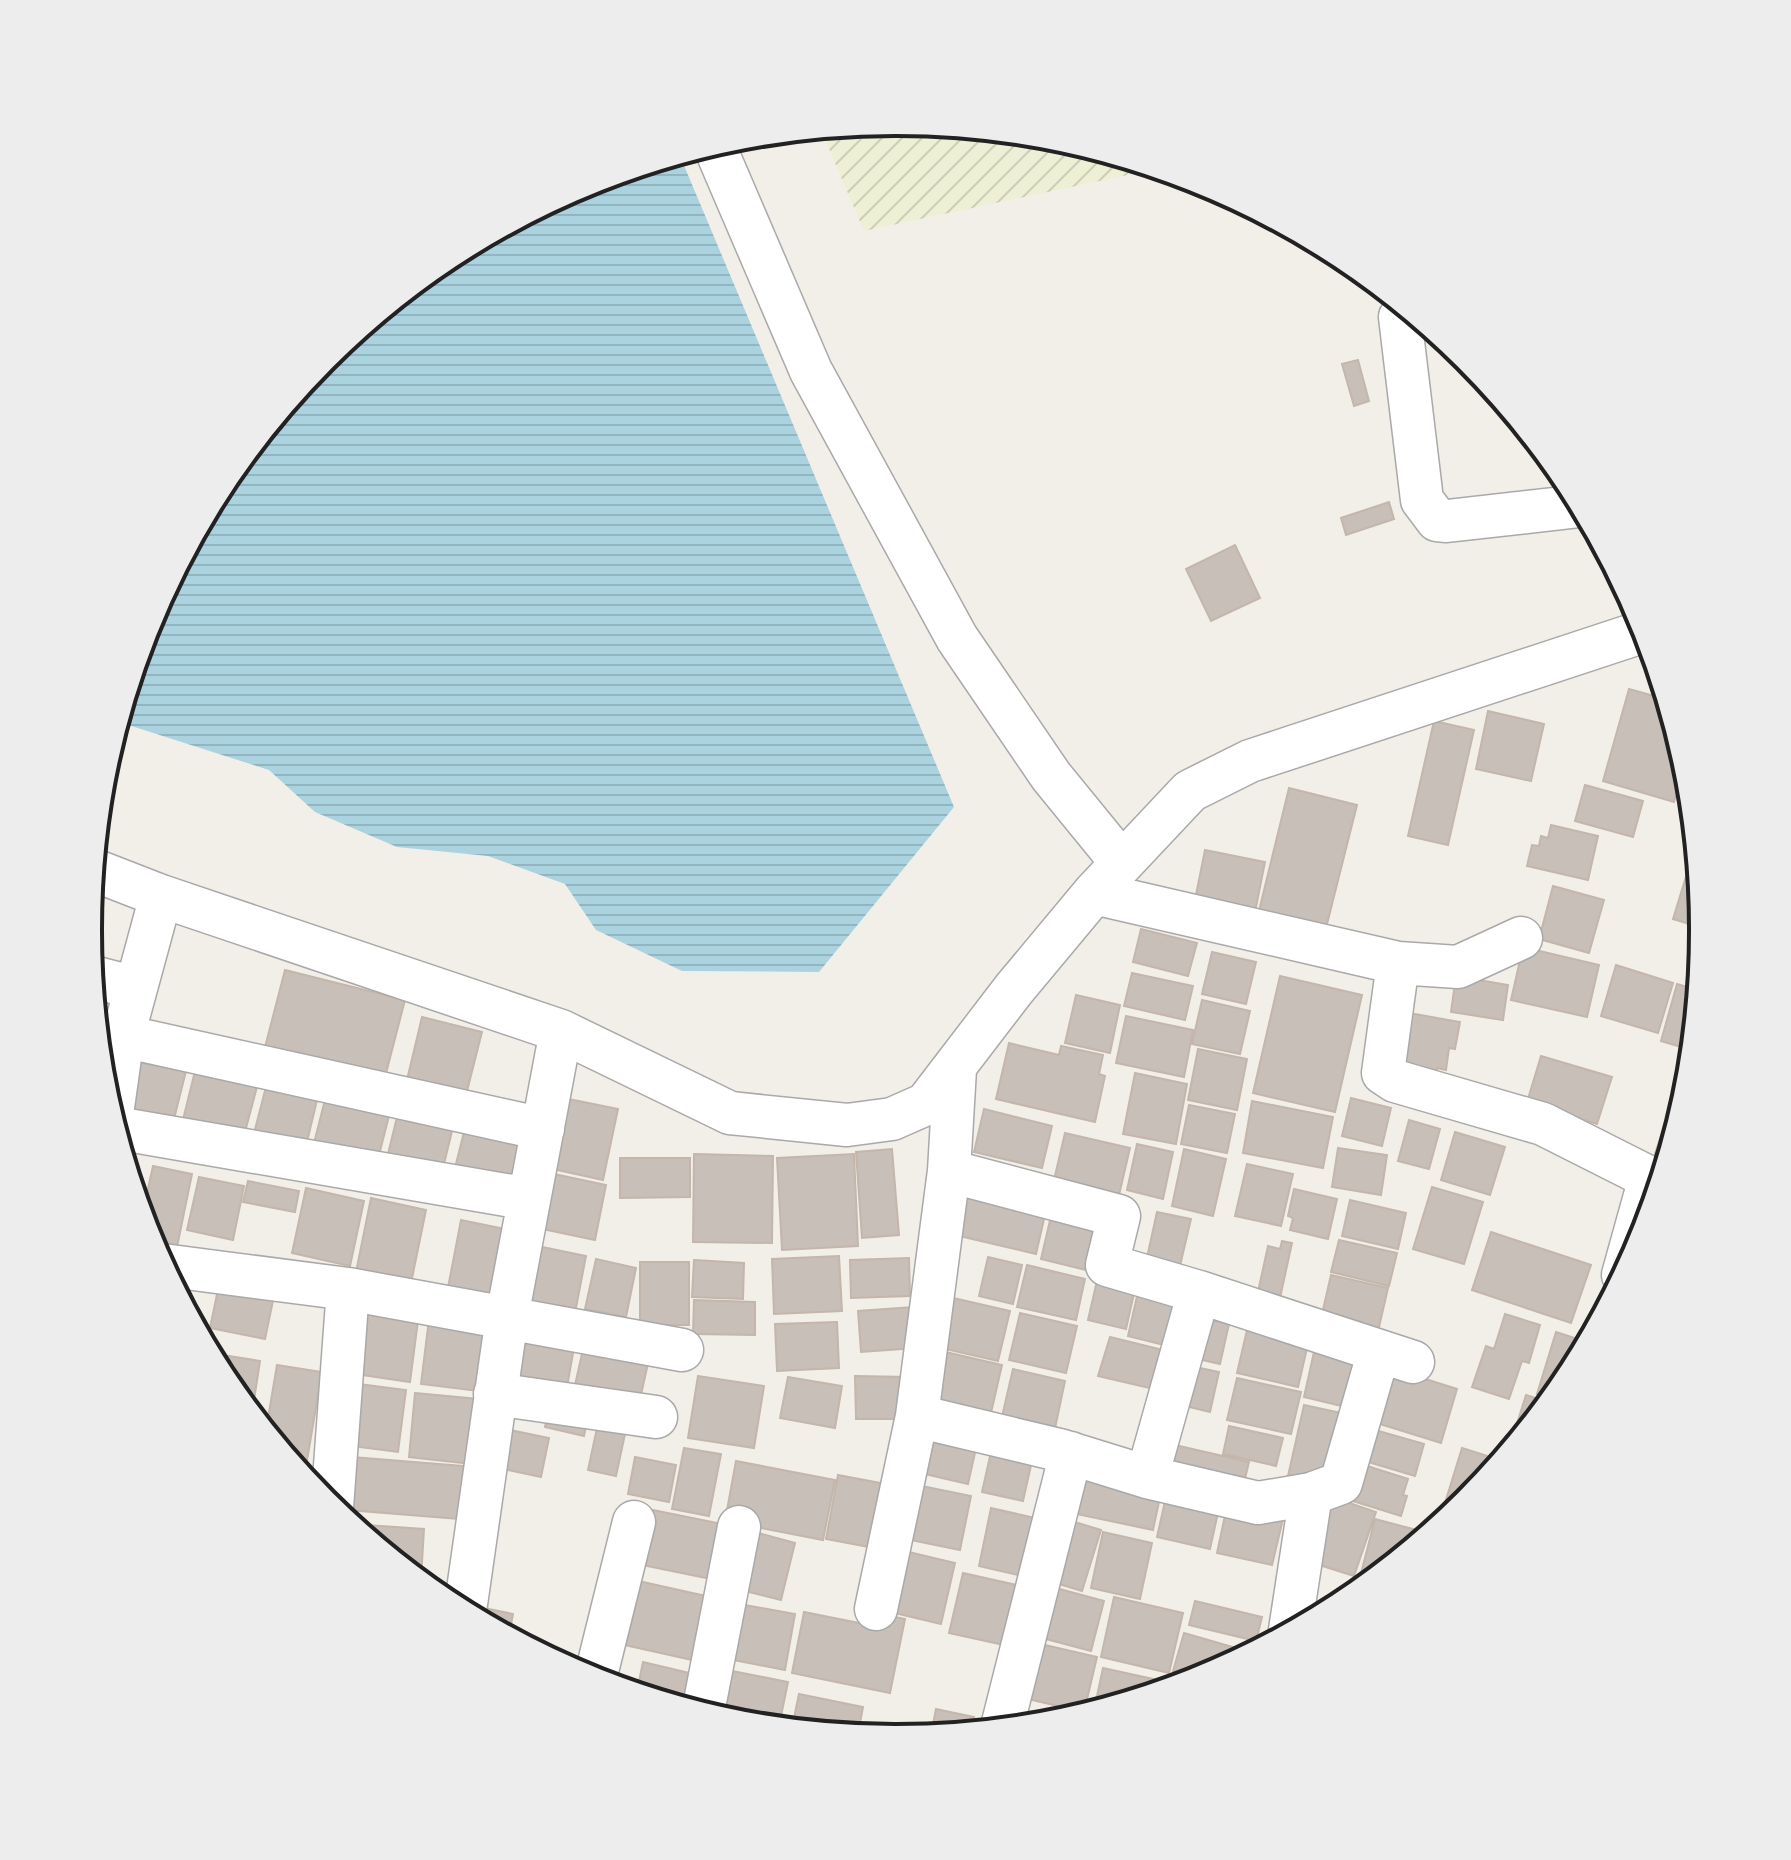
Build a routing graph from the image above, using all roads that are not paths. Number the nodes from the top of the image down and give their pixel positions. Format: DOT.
graph roads {
  1 [pos="719,157"];
  2 [pos="1400,317"];
  3 [pos="1567,507"];
  4 [pos="1632,635"];
  5 [pos="1122,863"];
  6 [pos="104,874"];
  7 [pos="1094,893"];
  8 [pos="161,896"];
  9 [pos="1521,938"];
  10 [pos="1398,963"];
  11 [pos="104,980"];
  12 [pos="136,988"];
  13 [pos="561,1031"];
  14 [pos="123,1036"];
  15 [pos="955,1069"];
  16 [pos="117,1082"];
  17 [pos="543,1129"];
  18 [pos="128,1130"];
  19 [pos="949,1171"];
  20 [pos="1649,1178"];
  21 [pos="529,1199"];
  22 [pos="177,1267"];
  23 [pos="348,1289"];
  24 [pos="1199,1292"];
  25 [pos="507,1317"];
  26 [pos="682,1350"];
  27 [pos="495,1394"];
  28 [pos="917,1416"];
  29 [pos="656,1417"];
  30 [pos="1071,1453"];
  31 [pos="1147,1477"];
  32 [pos="333,1490"];
  33 [pos="1311,1494"];
  34 [pos="634,1522"];
  35 [pos="739,1527"];
  36 [pos="467,1597"];
  37 [pos="876,1609"];
  38 [pos="1292,1617"];
  39 [pos="598,1665"];
  40 [pos="705,1700"];
  41 [pos="1005,1716"];
  1 -- 5 [label="street"];
  2 -- 3 [label="street"];
  4 -- 5 [label="street"];
  5 -- 7 [label="street"];
  6 -- 8 [label="street"];
  7 -- 10 [label="street"];
  7 -- 15 [label="street"];
  8 -- 12 [label="street"];
  8 -- 13 [label="street"];
  9 -- 10 [label="street"];
  10 -- 20 [label="street"];
  11 -- 12 [label="street"];
  12 -- 14 [label="street"];
  13 -- 15 [label="street"];
  13 -- 17 [label="street"];
  14 -- 16 [label="street"];
  14 -- 17 [label="street"];
  15 -- 19 [label="street"];
  17 -- 21 [label="street"];
  18 -- 21 [label="street"];
  19 -- 24 [label="street"];
  19 -- 28 [label="street"];
  21 -- 25 [label="street"];
  22 -- 23 [label="street"];
  23 -- 25 [label="street"];
  23 -- 32 [label="street"];
  24 -- 31 [label="street"];
  24 -- 33 [label="street"];
  25 -- 26 [label="street"];
  25 -- 27 [label="street"];
  27 -- 29 [label="street"];
  27 -- 36 [label="street"];
  28 -- 30 [label="street"];
  28 -- 37 [label="street"];
  30 -- 31 [label="street"];
  30 -- 41 [label="street"];
  31 -- 33 [label="street"];
  33 -- 38 [label="street"];
  34 -- 39 [label="street"];
  35 -- 40 [label="street"];
}
